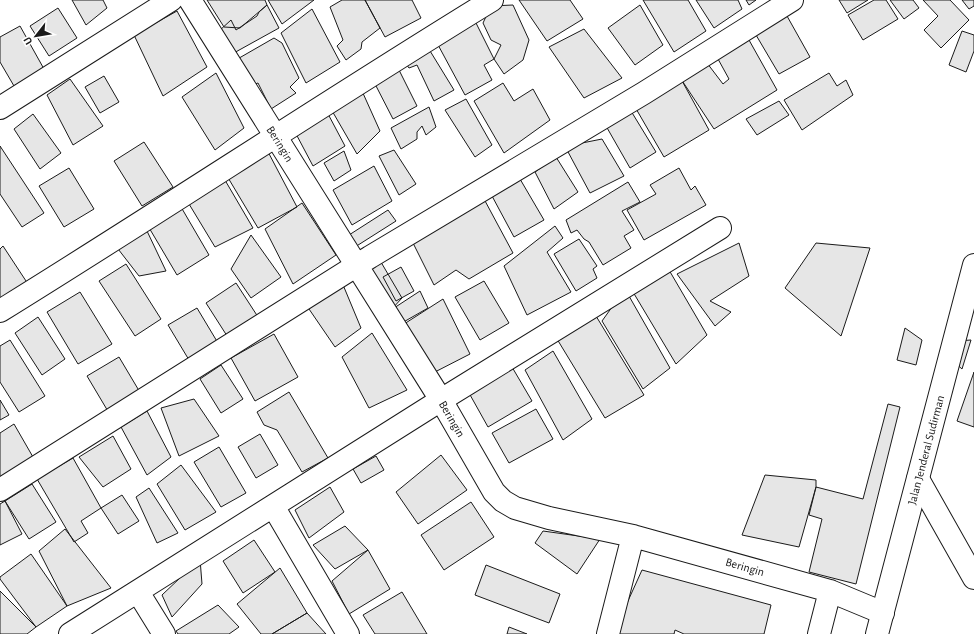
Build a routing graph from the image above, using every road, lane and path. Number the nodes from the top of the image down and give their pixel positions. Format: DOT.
graph roads {
  1 [pos="171,0"];
  2 [pos="190,0"];
  3 [pos="492,0"];
  4 [pos="792,0"];
  5 [pos="0,108"];
  6 [pos="275,136"];
  7 [pos="720,228"];
  8 [pos="974,265"];
  9 [pos="357,267"];
  10 [pos="968,308"];
  11 [pos="0,311"];
  12 [pos="441,400"];
  13 [pos="918,478"];
  14 [pos="0,490"];
  15 [pos="273,506"];
  16 [pos="633,536"];
  17 [pos="974,578"];
  18 [pos="830,591"];
  19 [pos="138,592"];
  20 [pos="883,613"];
  21 [pos="70,634"];
  22 [pos="164,634"];
  23 [pos="348,634"];
  24 [pos="608,634"];
  25 [pos="819,634"];
  26 [pos="877,634"];
  1 -- 5 [label="street"];
  2 -- 6 [label="street, Beringin"];
  3 -- 6 [label="street"];
  4 -- 9 [label="street"];
  6 -- 9 [label="street, Beringin"];
  6 -- 11 [label="street"];
  7 -- 12 [label="street"];
  8 -- 10 [label="street, Jalan Jenderal Sudirman"];
  9 -- 12 [label="street, Beringin"];
  9 -- 14 [label="street"];
  10 -- 13 [label="street, Jalan Jenderal Sudirman"];
  12 -- 15 [label="street"];
  12 -- 16 [label="street, Beringin"];
  13 -- 17 [label="street"];
  13 -- 20 [label="street, Jalan Jenderal Sudirman"];
  15 -- 19 [label="street"];
  15 -- 23 [label="street"];
  16 -- 18 [label="street, Beringin"];
  16 -- 24 [label="street"];
  18 -- 20 [label="street, Beringin"];
  18 -- 25 [label="street"];
  19 -- 21 [label="street"];
  19 -- 22 [label="street"];
  20 -- 26 [label="street, Jalan Jenderal Sudirman"];
}
